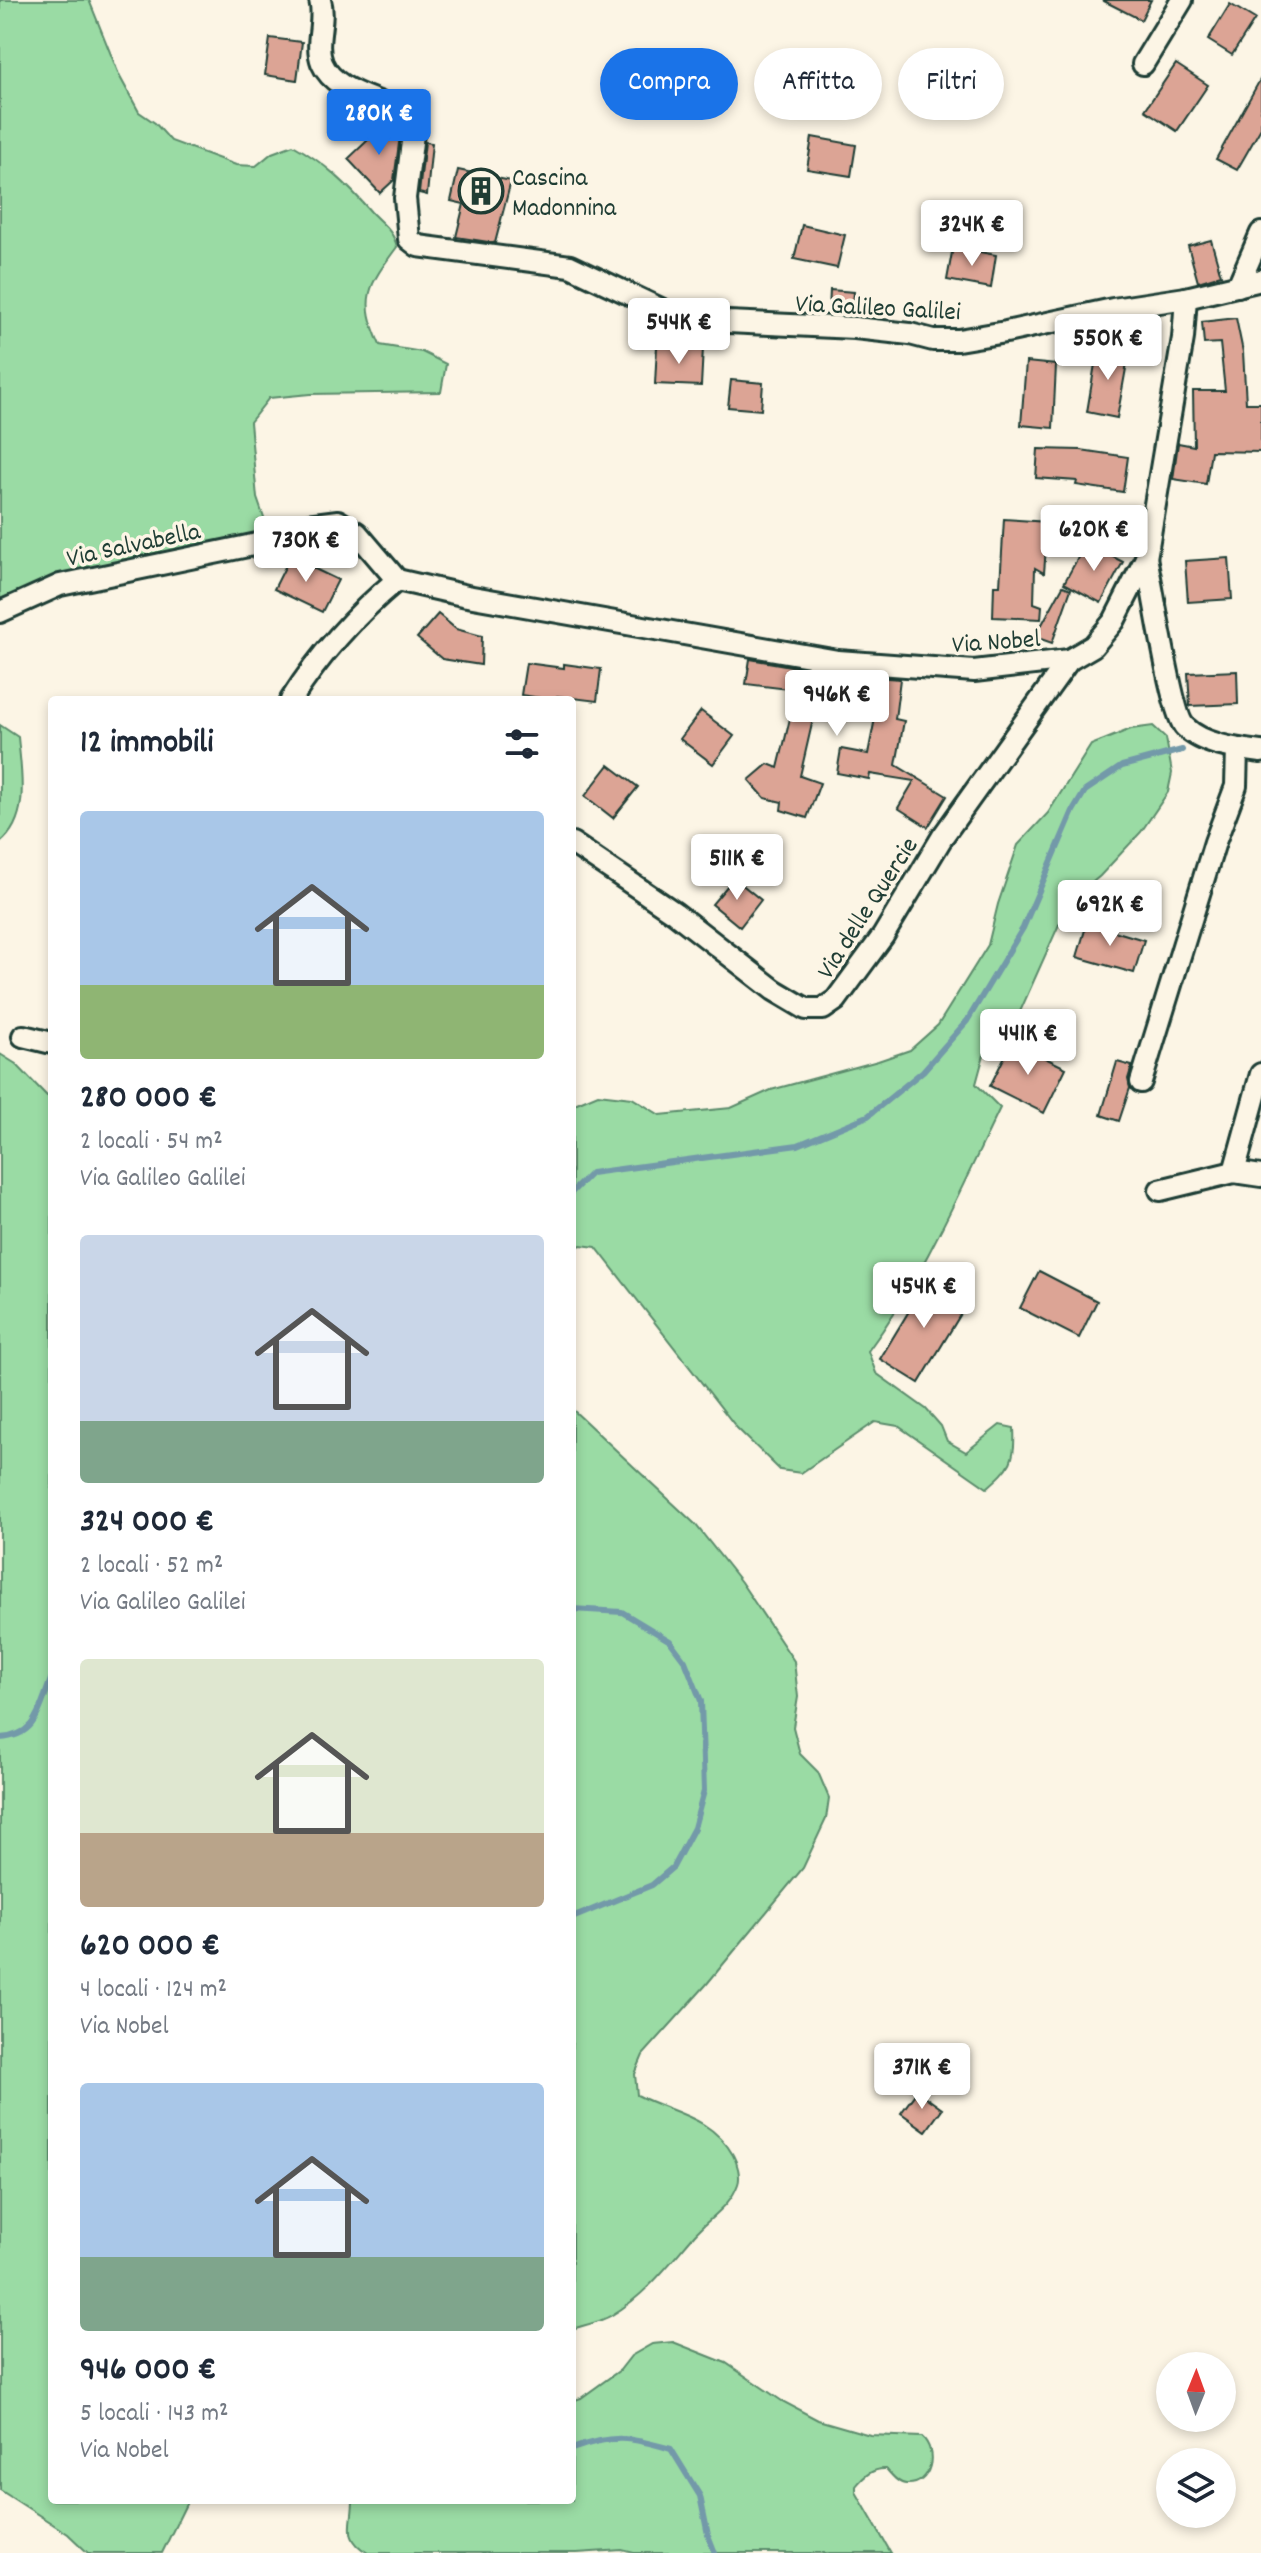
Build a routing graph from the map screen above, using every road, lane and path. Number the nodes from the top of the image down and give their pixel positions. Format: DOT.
graph roads {
  1 [pos="320,0"];
  2 [pos="1182,0"];
  3 [pos="1143,64"];
  4 [pos="1261,233"];
  5 [pos="1261,280"];
  6 [pos="1238,286"];
  7 [pos="1186,298"];
  8 [pos="1146,558"];
  9 [pos="397,580"];
  10 [pos="0,612"];
  11 [pos="1069,660"];
  12 [pos="294,696"];
  13 [pos="1237,749"];
  14 [pos="1261,752"];
  15 [pos="576,846"];
  16 [pos="23,1036"];
  17 [pos="48,1042"];
  18 [pos="1261,1074"];
  19 [pos="1141,1082"];
  20 [pos="1234,1172"];
  21 [pos="1261,1176"];
  22 [pos="1160,1190"];
  1 -- 7 [label="street, Via Galileo Galilei"];
  2 -- 3 [label="street"];
  4 -- 6 [label="street"];
  5 -- 6 [label="street, Via Galileo Galilei"];
  6 -- 7 [label="street, Via Galileo Galilei"];
  7 -- 8 [label="street, Via Nobel"];
  8 -- 11 [label="street, Via Nobel"];
  8 -- 13 [label="street"];
  9 -- 10 [label="street, Via Salvabella"];
  9 -- 11 [label="street, Via Nobel"];
  9 -- 12 [label="street"];
  11 -- 15 [label="street, Via delle Quercie"];
  13 -- 14 [label="street"];
  13 -- 19 [label="street"];
  16 -- 17 [label="street"];
  18 -- 20 [label="street"];
  20 -- 21 [label="street"];
  20 -- 22 [label="street"];
}
